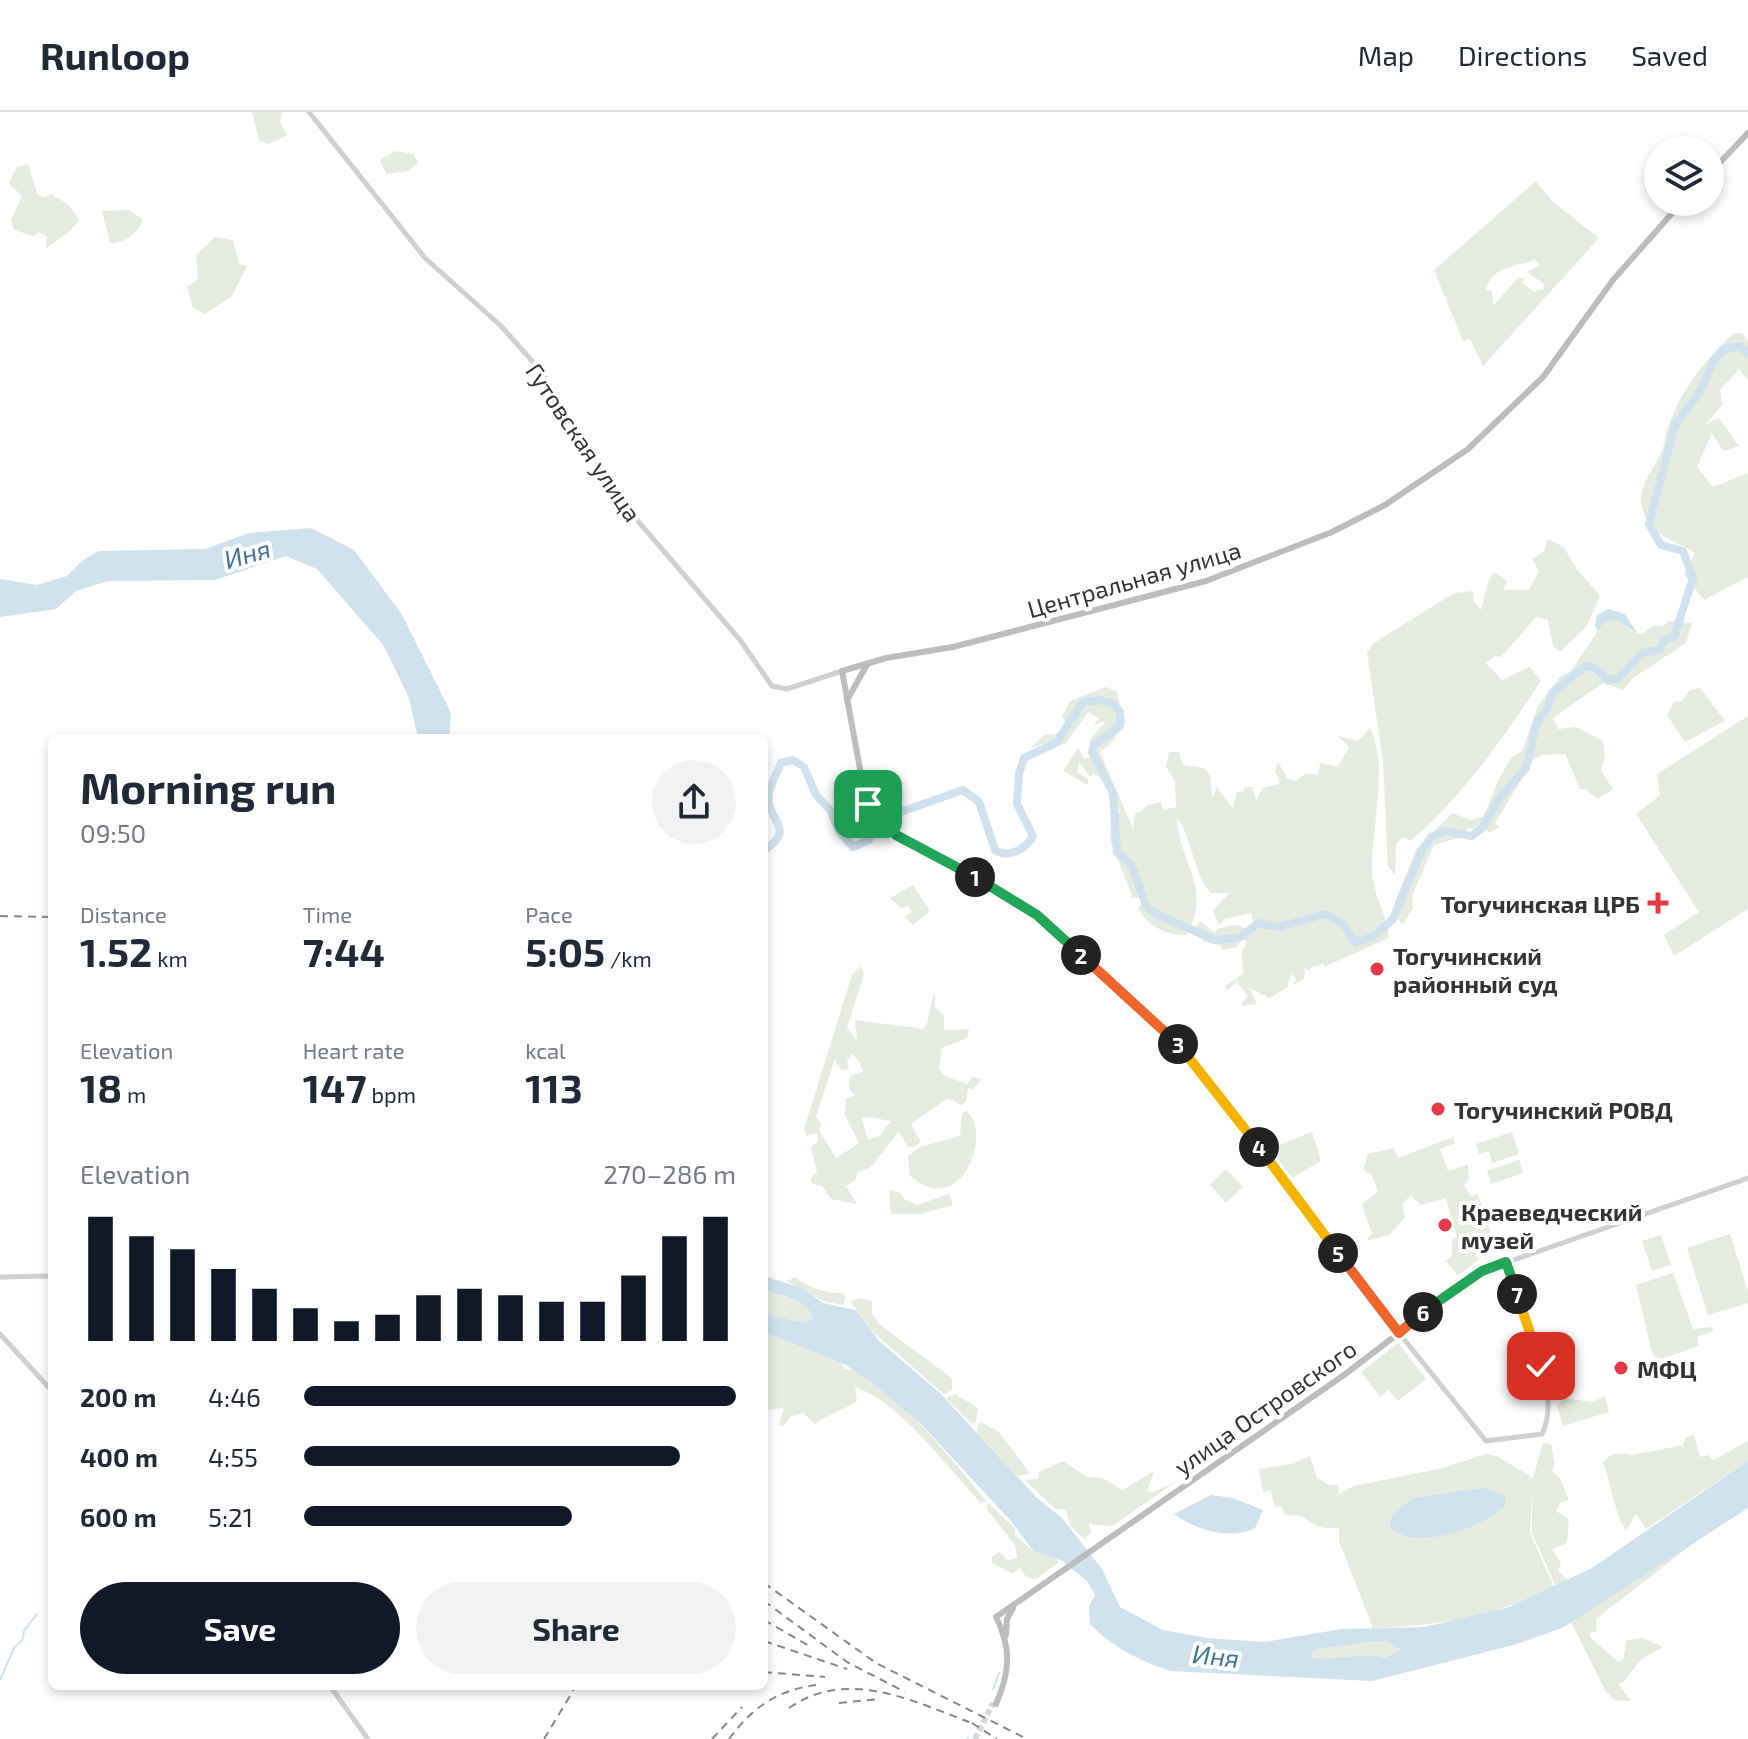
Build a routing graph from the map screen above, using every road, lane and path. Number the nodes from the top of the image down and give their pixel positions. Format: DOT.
graph roads {
  1 [pos="309,112"];
  2 [pos="1748,133"];
  3 [pos="1724,158"];
  4 [pos="1670,216"];
  5 [pos="868,663"];
  6 [pos="842,671"];
  7 [pos="854,684"];
  8 [pos="847,700"];
  9 [pos="1748,1178"];
  10 [pos="1506,1262"];
  11 [pos="48,1276"];
  12 [pos="0,1277"];
  13 [pos="1399,1333"];
  14 [pos="0,1334"];
  15 [pos="48,1387"];
  16 [pos="333,1690"];
  17 [pos="994,1703"];
  18 [pos="368,1739"];
  1 -- 6 [label="street, Гутовская улица"];
  2 -- 3 [label="main road"];
  4 -- 5 [label="main road, Центральная улица"];
  5 -- 6 [label="main road, Центральная улица"];
  5 -- 7 [label="main road"];
  6 -- 7 [label="main road"];
  6 -- 8 [label="main road"];
  7 -- 8 [label="main road"];
  8 -- 13 [label="main road"];
  9 -- 10 [label="street, улица Островского"];
  10 -- 13 [label="street, улица Островского"];
  10 -- 13 [label="street"];
  11 -- 12 [label="street"];
  13 -- 17 [label="main road, улица Островского"];
  14 -- 15 [label="street"];
  16 -- 18 [label="street"];
}
